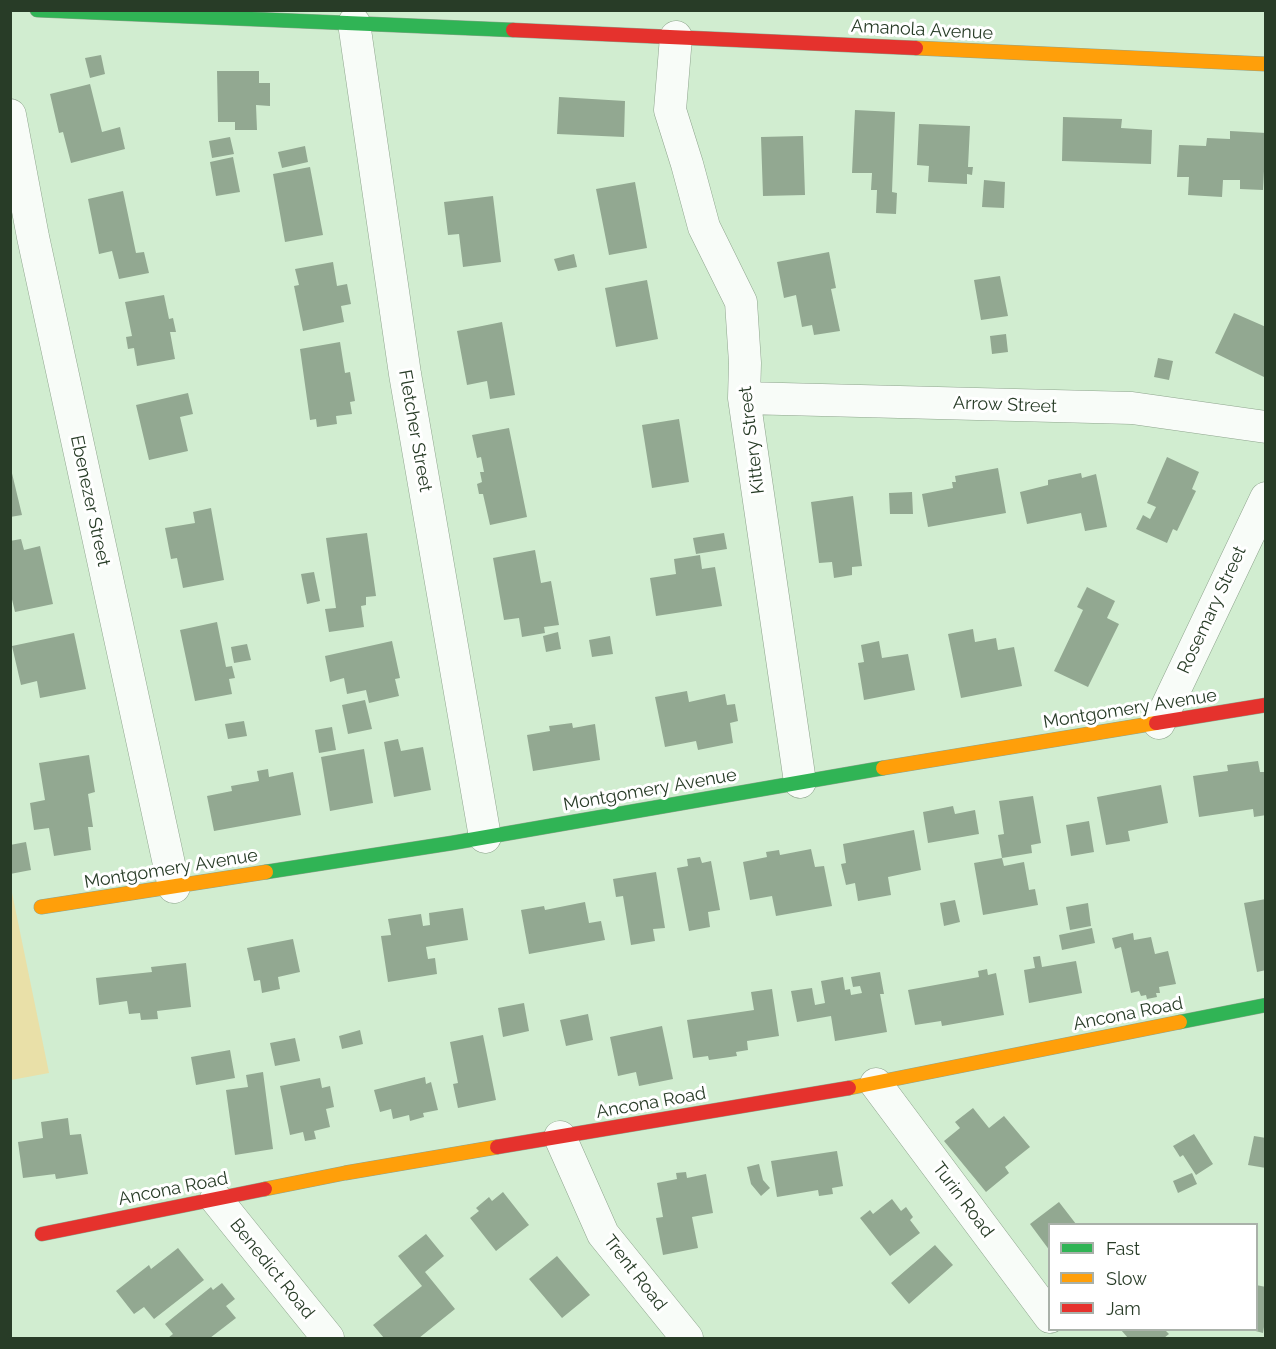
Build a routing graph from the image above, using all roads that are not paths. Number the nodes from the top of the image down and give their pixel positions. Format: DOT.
graph roads {
  1 [pos="37,10"];
  2 [pos="354,23"];
  3 [pos="676,37"];
  4 [pos="1266,64"];
  5 [pos="10,115"];
  6 [pos="744,398"];
  7 [pos="1266,428"];
  8 [pos="1266,498"];
  9 [pos="1266,705"];
  10 [pos="1159,723"];
  11 [pos="800,782"];
  12 [pos="485,837"];
  13 [pos="174,887"];
  14 [pos="41,907"];
  15 [pos="1266,1005"];
  16 [pos="876,1084"];
  17 [pos="560,1137"];
  18 [pos="216,1199"];
  19 [pos="42,1234"];
  20 [pos="1048,1314"];
  21 [pos="328,1338"];
  22 [pos="687,1338"];
  1 -- 2 [label="street, Amanola Avenue"];
  2 -- 3 [label="street, Amanola Avenue"];
  2 -- 12 [label="street, Fletcher Street"];
  3 -- 4 [label="street, Amanola Avenue"];
  3 -- 6 [label="street, Kittery Street"];
  5 -- 13 [label="street, Ebenezer Street"];
  6 -- 7 [label="street, Arrow Street"];
  6 -- 11 [label="street, Kittery Street"];
  8 -- 10 [label="street, Rosemary Street"];
  9 -- 10 [label="street, Montgomery Avenue"];
  10 -- 11 [label="street, Montgomery Avenue"];
  11 -- 12 [label="street, Montgomery Avenue"];
  12 -- 13 [label="street, Montgomery Avenue"];
  13 -- 14 [label="street, Montgomery Avenue"];
  15 -- 16 [label="street, Ancona Road"];
  16 -- 17 [label="street, Ancona Road"];
  16 -- 20 [label="street, Turin Road"];
  17 -- 18 [label="street, Ancona Road"];
  17 -- 22 [label="street, Trent Road"];
  18 -- 19 [label="street, Ancona Road"];
  18 -- 21 [label="street, Benedict Road"];
}
